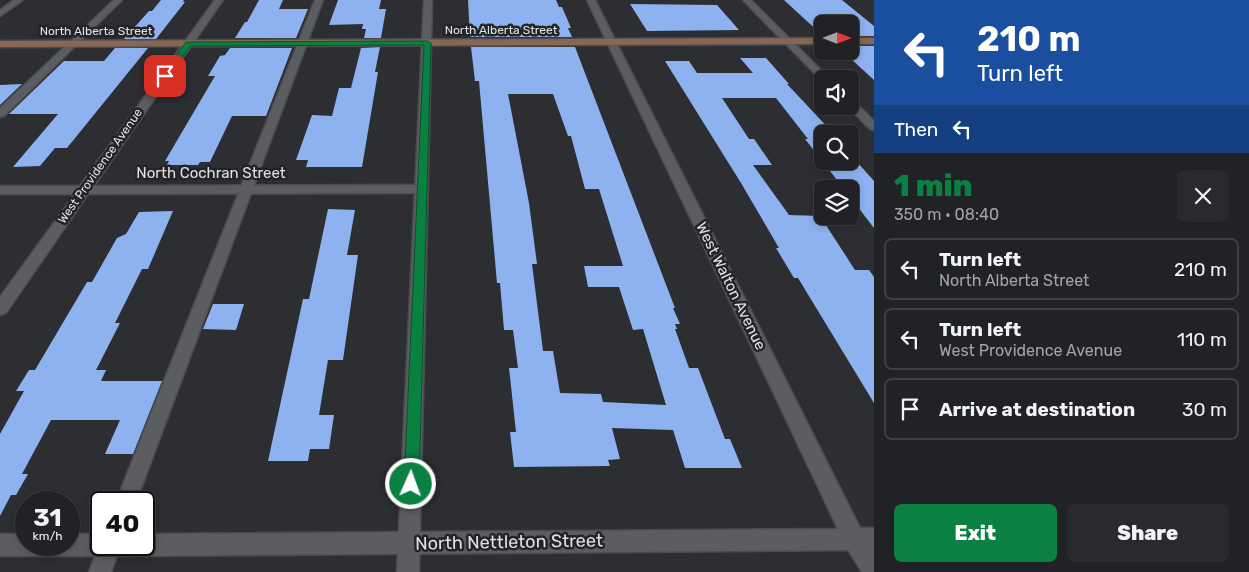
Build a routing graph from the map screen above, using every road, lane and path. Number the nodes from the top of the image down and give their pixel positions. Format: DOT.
graph roads {
  1 [pos="19,0"];
  2 [pos="118,0"];
  3 [pos="219,0"];
  4 [pos="319,0"];
  5 [pos="428,0"];
  6 [pos="591,0"];
  7 [pos="747,0"];
  8 [pos="0,14"];
  9 [pos="788,41"];
  10 [pos="814,41"];
  11 [pos="859,41"];
  12 [pos="874,41"];
  13 [pos="611,42"];
  14 [pos="302,43"];
  15 [pos="427,43"];
  16 [pos="0,44"];
  17 [pos="72,44"];
  18 [pos="188,44"];
  19 [pos="816,70"];
  20 [pos="859,112"];
  21 [pos="0,114"];
  22 [pos="874,127"];
  23 [pos="84,188"];
  24 [pos="422,189"];
  25 [pos="0,190"];
  26 [pos="246,190"];
  27 [pos="0,308"];
  28 [pos="130,491"];
  29 [pos="864,539"];
  30 [pos="409,543"];
  31 [pos="90,545"];
  32 [pos="155,545"];
  33 [pos="0,546"];
  34 [pos="106,556"];
  35 [pos="874,571"];
  36 [pos="100,572"];
  37 [pos="408,572"];
  1 -- 8 [label="street"];
  2 -- 17 [label="street"];
  3 -- 18 [label="street, West Providence Avenue"];
  4 -- 14 [label="street"];
  5 -- 15 [label="street"];
  6 -- 13 [label="street, West Walton Avenue"];
  7 -- 9 [label="street"];
  9 -- 10 [label="main road, North Alberta Street"];
  9 -- 13 [label="main road, North Alberta Street"];
  9 -- 19 [label="street"];
  11 -- 12 [label="main road"];
  13 -- 15 [label="main road, North Alberta Street"];
  13 -- 29 [label="street, West Walton Avenue"];
  14 -- 15 [label="main road, North Alberta Street"];
  14 -- 18 [label="main road, North Alberta Street"];
  14 -- 26 [label="street"];
  15 -- 24 [label="street"];
  16 -- 17 [label="main road, North Alberta Street"];
  17 -- 18 [label="main road, North Alberta Street"];
  17 -- 21 [label="street"];
  18 -- 23 [label="street, West Providence Avenue"];
  20 -- 22 [label="street"];
  23 -- 25 [label="street, North Cochran Street"];
  23 -- 26 [label="street, North Cochran Street"];
  23 -- 27 [label="street, West Providence Avenue"];
  24 -- 26 [label="street, North Cochran Street"];
  24 -- 30 [label="street"];
  26 -- 28 [label="street"];
  29 -- 30 [label="street, North Nettleton Street"];
  29 -- 35 [label="street, West Walton Avenue"];
  30 -- 32 [label="street, North Nettleton Street"];
  30 -- 37 [label="street"];
  31 -- 33 [label="street"];
  34 -- 36 [label="street"];
}
